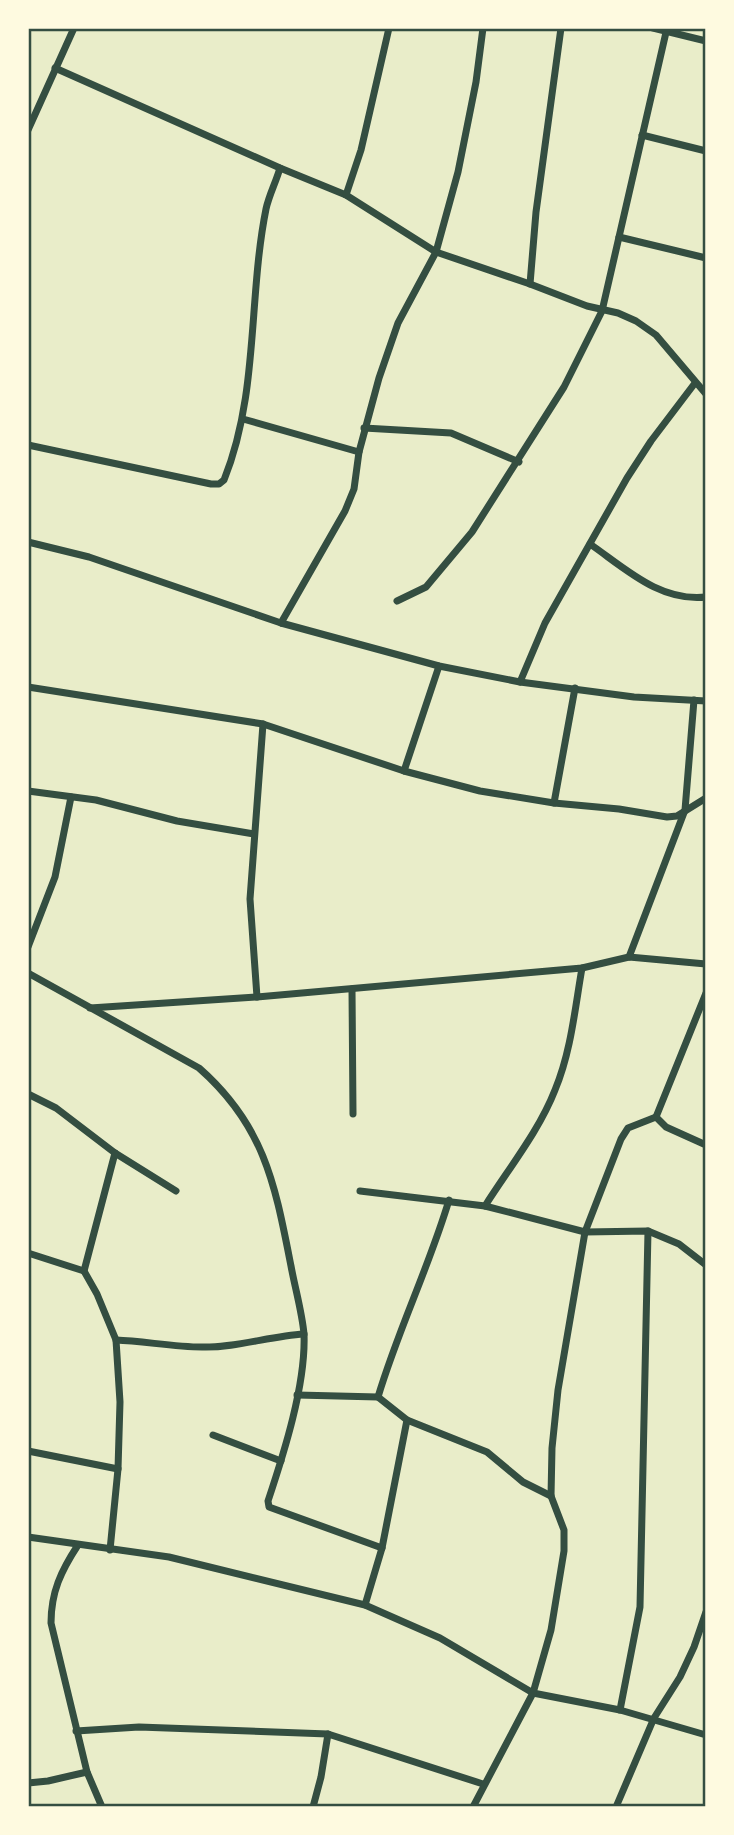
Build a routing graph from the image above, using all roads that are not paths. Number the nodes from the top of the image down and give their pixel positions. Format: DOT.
graph roads {
  1 [pos="74,28"];
  2 [pos="389,28"];
  3 [pos="483,28"];
  4 [pos="561,28"];
  5 [pos="653,28"];
  6 [pos="667,30"];
  7 [pos="706,41"];
  8 [pos="55,68"];
  9 [pos="28,130"];
  10 [pos="642,135"];
  11 [pos="706,150"];
  12 [pos="280,168"];
  13 [pos="346,195"];
  14 [pos="619,237"];
  15 [pos="436,252"];
  16 [pos="706,258"];
  17 [pos="530,284"];
  18 [pos="602,311"];
  19 [pos="695,383"];
  20 [pos="706,394"];
  21 [pos="243,419"];
  22 [pos="364,428"];
  23 [pos="28,445"];
  24 [pos="359,452"];
  25 [pos="519,462"];
  26 [pos="28,542"];
  27 [pos="590,544"];
  28 [pos="706,597"];
  29 [pos="397,601"];
  30 [pos="281,623"];
  31 [pos="439,666"];
  32 [pos="520,682"];
  33 [pos="28,687"];
  34 [pos="575,688"];
  35 [pos="694,700"];
  36 [pos="706,701"];
  37 [pos="264,724"];
  38 [pos="404,771"];
  39 [pos="28,791"];
  40 [pos="71,797"];
  41 [pos="706,798"];
  42 [pos="554,803"];
  43 [pos="685,810"];
  44 [pos="254,834"];
  45 [pos="28,947"];
  46 [pos="629,957"];
  47 [pos="706,964"];
  48 [pos="582,968"];
  49 [pos="28,973"];
  50 [pos="352,989"];
  51 [pos="706,993"];
  52 [pos="257,997"];
  53 [pos="90,1008"];
  54 [pos="28,1094"];
  55 [pos="353,1114"];
  56 [pos="656,1117"];
  57 [pos="706,1145"];
  58 [pos="115,1153"];
  59 [pos="176,1191"];
  60 [pos="360,1191"];
  61 [pos="449,1200"];
  62 [pos="485,1206"];
  63 [pos="648,1231"];
  64 [pos="585,1232"];
  65 [pos="28,1253"];
  66 [pos="706,1265"];
  67 [pos="84,1271"];
  68 [pos="304,1334"];
  69 [pos="116,1340"];
  70 [pos="297,1395"];
  71 [pos="378,1396"];
  72 [pos="407,1420"];
  73 [pos="213,1435"];
  74 [pos="28,1451"];
  75 [pos="281,1461"];
  76 [pos="118,1469"];
  77 [pos="551,1496"];
  78 [pos="28,1537"];
  79 [pos="78,1545"];
  80 [pos="382,1548"];
  81 [pos="110,1550"];
  82 [pos="365,1605"];
  83 [pos="706,1612"];
  84 [pos="533,1693"];
  85 [pos="620,1710"];
  86 [pos="654,1718"];
  87 [pos="76,1731"];
  88 [pos="328,1734"];
  89 [pos="706,1735"];
  90 [pos="87,1772"];
  91 [pos="28,1783"];
  92 [pos="483,1784"];
  93 [pos="102,1807"];
  94 [pos="313,1807"];
  95 [pos="472,1807"];
  96 [pos="616,1807"];
  1 -- 8 [label="street"];
  2 -- 13 [label="street"];
  3 -- 15 [label="street"];
  4 -- 17 [label="street"];
  5 -- 6 [label="street"];
  6 -- 7 [label="street"];
  6 -- 10 [label="street"];
  8 -- 9 [label="street"];
  8 -- 12 [label="street"];
  10 -- 11 [label="street"];
  10 -- 14 [label="street"];
  12 -- 13 [label="street"];
  12 -- 21 [label="street"];
  13 -- 15 [label="street"];
  14 -- 16 [label="street"];
  14 -- 18 [label="street"];
  15 -- 17 [label="street"];
  15 -- 22 [label="street"];
  17 -- 18 [label="street"];
  18 -- 19 [label="street"];
  18 -- 25 [label="street"];
  19 -- 20 [label="street"];
  19 -- 27 [label="street"];
  21 -- 23 [label="street"];
  21 -- 24 [label="street"];
  22 -- 24 [label="street"];
  22 -- 25 [label="street"];
  24 -- 30 [label="street"];
  25 -- 29 [label="street"];
  26 -- 30 [label="street"];
  27 -- 28 [label="street"];
  27 -- 32 [label="street"];
  30 -- 31 [label="street"];
  31 -- 32 [label="street"];
  31 -- 38 [label="street"];
  32 -- 34 [label="street"];
  33 -- 37 [label="street"];
  34 -- 35 [label="street"];
  34 -- 42 [label="street"];
  35 -- 36 [label="street"];
  35 -- 43 [label="street"];
  37 -- 38 [label="street"];
  37 -- 44 [label="street"];
  38 -- 42 [label="street"];
  39 -- 40 [label="street"];
  40 -- 44 [label="street"];
  40 -- 45 [label="street"];
  41 -- 43 [label="street"];
  42 -- 43 [label="street"];
  43 -- 46 [label="street"];
  44 -- 52 [label="street"];
  46 -- 47 [label="street"];
  46 -- 48 [label="street"];
  48 -- 50 [label="street"];
  48 -- 62 [label="street"];
  49 -- 53 [label="street"];
  50 -- 52 [label="street"];
  50 -- 55 [label="street"];
  51 -- 56 [label="street"];
  52 -- 53 [label="street"];
  53 -- 68 [label="street"];
  54 -- 58 [label="street"];
  56 -- 57 [label="street"];
  56 -- 64 [label="street"];
  58 -- 59 [label="street"];
  58 -- 67 [label="street"];
  60 -- 61 [label="street"];
  61 -- 62 [label="street"];
  61 -- 71 [label="street"];
  62 -- 64 [label="street"];
  63 -- 64 [label="street"];
  63 -- 66 [label="street"];
  63 -- 85 [label="street"];
  64 -- 77 [label="street"];
  65 -- 67 [label="street"];
  67 -- 69 [label="street"];
  68 -- 69 [label="street"];
  68 -- 70 [label="street"];
  69 -- 76 [label="street"];
  70 -- 71 [label="street"];
  70 -- 75 [label="street"];
  71 -- 72 [label="street"];
  72 -- 77 [label="street"];
  72 -- 80 [label="street"];
  73 -- 75 [label="street"];
  74 -- 76 [label="street"];
  75 -- 80 [label="street"];
  76 -- 81 [label="street"];
  77 -- 84 [label="street"];
  78 -- 79 [label="street"];
  79 -- 81 [label="street"];
  79 -- 87 [label="street"];
  80 -- 82 [label="street"];
  81 -- 82 [label="street"];
  82 -- 84 [label="street"];
  83 -- 86 [label="street"];
  84 -- 85 [label="street"];
  84 -- 92 [label="street"];
  85 -- 86 [label="street"];
  86 -- 89 [label="street"];
  86 -- 96 [label="street"];
  87 -- 88 [label="street"];
  87 -- 90 [label="street"];
  88 -- 92 [label="street"];
  88 -- 94 [label="street"];
  90 -- 91 [label="street"];
  90 -- 93 [label="street"];
  92 -- 95 [label="street"];
}
